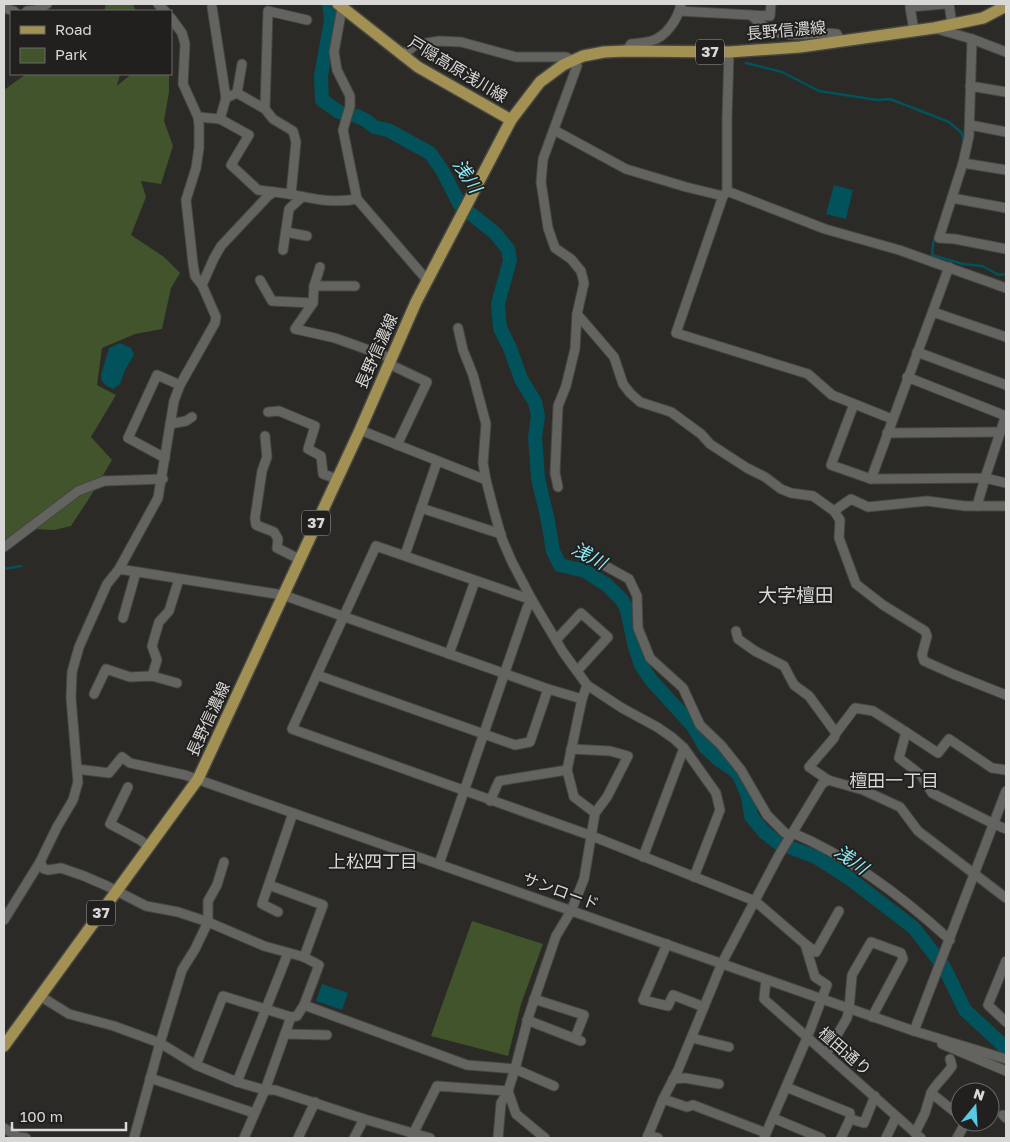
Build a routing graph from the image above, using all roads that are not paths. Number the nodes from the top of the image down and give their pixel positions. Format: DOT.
graph roads {
  1 [pos="771,4"];
  2 [pos="944,4"];
  3 [pos="949,4"];
  4 [pos="341,5"];
  5 [pos="1006,6"];
  6 [pos="212,7"];
  7 [pos="680,7"];
  8 [pos="716,8"];
  9 [pos="751,15"];
  10 [pos="172,19"];
  11 [pos="307,20"];
  12 [pos="952,24"];
  13 [pos="934,28"];
  14 [pos="914,31"];
  15 [pos="972,39"];
  16 [pos="840,42"];
  17 [pos="626,51"];
  18 [pos="729,52"];
  19 [pos="1006,52"];
  20 [pos="402,56"];
  21 [pos="574,61"];
  22 [pos="242,64"];
  23 [pos="970,86"];
  24 [pos="1006,92"];
  25 [pos="236,93"];
  26 [pos="226,98"];
  27 [pos="265,109"];
  28 [pos="198,117"];
  29 [pos="220,119"];
  30 [pos="511,120"];
  31 [pos="970,125"];
  32 [pos="554,130"];
  33 [pos="1006,132"];
  34 [pos="963,163"];
  35 [pos="1006,170"];
  36 [pos="274,192"];
  37 [pos="291,194"];
  38 [pos="725,194"];
  39 [pos="302,197"];
  40 [pos="952,198"];
  41 [pos="357,199"];
  42 [pos="1006,208"];
  43 [pos="286,232"];
  44 [pos="307,236"];
  45 [pos="1006,249"];
  46 [pos="283,250"];
  47 [pos="320,267"];
  48 [pos="949,267"];
  49 [pos="260,280"];
  50 [pos="427,280"];
  51 [pos="202,285"];
  52 [pos="314,286"];
  53 [pos="355,286"];
  54 [pos="1006,288"];
  55 [pos="313,303"];
  56 [pos="933,312"];
  57 [pos="578,314"];
  58 [pos="458,328"];
  59 [pos="1006,337"];
  60 [pos="917,352"];
  61 [pos="390,361"];
  62 [pos="907,377"];
  63 [pos="180,385"];
  64 [pos="1006,385"];
  65 [pos="854,404"];
  66 [pos="268,412"];
  67 [pos="1006,416"];
  68 [pos="192,417"];
  69 [pos="892,419"];
  70 [pos="170,424"];
  71 [pos="360,430"];
  72 [pos="1000,432"];
  73 [pos="887,433"];
  74 [pos="265,436"];
  75 [pos="397,445"];
  76 [pos="165,458"];
  77 [pos="437,462"];
  78 [pos="163,478"];
  79 [pos="985,478"];
  80 [pos="336,479"];
  81 [pos="871,479"];
  82 [pos="486,480"];
  83 [pos="1006,483"];
  84 [pos="558,487"];
  85 [pos="977,506"];
  86 [pos="1006,506"];
  87 [pos="421,508"];
  88 [pos="834,511"];
  89 [pos="501,534"];
  90 [pos="4,547"];
  91 [pos="405,555"];
  92 [pos="299,559"];
  93 [pos="602,564"];
  94 [pos="119,569"];
  95 [pos="136,572"];
  96 [pos="179,579"];
  97 [pos="474,581"];
  98 [pos="284,595"];
  99 [pos="532,600"];
  100 [pos="123,618"];
  101 [pos="344,618"];
  102 [pos="736,631"];
  103 [pos="556,640"];
  104 [pos="449,654"];
  105 [pos="577,670"];
  106 [pos="317,674"];
  107 [pos="505,674"];
  108 [pos="152,676"];
  109 [pos="176,683"];
  110 [pos="587,685"];
  111 [pos="548,689"];
  112 [pos="94,694"];
  113 [pos="1006,695"];
  114 [pos="582,699"];
  115 [pos="906,732"];
  116 [pos="836,733"];
  117 [pos="484,735"];
  118 [pos="684,748"];
  119 [pos="571,749"];
  120 [pos="77,769"];
  121 [pos="567,770"];
  122 [pos="1006,770"];
  123 [pos="198,779"];
  124 [pos="828,780"];
  125 [pos="128,787"];
  126 [pos="1006,791"];
  127 [pos="465,792"];
  128 [pos="490,800"];
  129 [pos="293,813"];
  130 [pos="595,814"];
  131 [pos="994,824"];
  132 [pos="1006,828"];
  133 [pos="792,835"];
  134 [pos="592,836"];
  135 [pos="149,848"];
  136 [pos="643,857"];
  137 [pos="40,862"];
  138 [pos="224,862"];
  139 [pos="439,864"];
  140 [pos="975,873"];
  141 [pos="694,877"];
  142 [pos="269,885"];
  143 [pos="117,891"];
  144 [pos="1006,898"];
  145 [pos="755,901"];
  146 [pos="571,911"];
  147 [pos="838,911"];
  148 [pos="278,912"];
  149 [pos="4,920"];
  150 [pos="208,922"];
  151 [pos="949,942"];
  152 [pos="667,944"];
  153 [pos="805,944"];
  154 [pos="288,953"];
  155 [pos="304,957"];
  156 [pos="1006,961"];
  157 [pos="722,963"];
  158 [pos="766,980"];
  159 [pos="40,996"];
  160 [pos="534,999"];
  161 [pos="822,999"];
  162 [pos="304,1005"];
  163 [pos="704,1007"];
  164 [pos="850,1009"];
  165 [pos="266,1010"];
  166 [pos="872,1016"];
  167 [pos="292,1017"];
  168 [pos="527,1020"];
  169 [pos="1006,1022"];
  170 [pos="914,1031"];
  171 [pos="285,1034"];
  172 [pos="327,1035"];
  173 [pos="692,1038"];
  174 [pos="807,1038"];
  175 [pos="161,1044"];
  176 [pos="4,1046"];
  177 [pos="728,1047"];
  178 [pos="826,1054"];
  179 [pos="950,1059"];
  180 [pos="1006,1059"];
  181 [pos="196,1065"];
  182 [pos="515,1069"];
  183 [pos="1006,1071"];
  184 [pos="154,1079"];
  185 [pos="672,1079"];
  186 [pos="237,1082"];
  187 [pos="719,1084"];
  188 [pos="554,1086"];
  189 [pos="786,1087"];
  190 [pos="265,1090"];
  191 [pos="508,1091"];
  192 [pos="932,1093"];
  193 [pos="874,1096"];
  194 [pos="663,1099"];
  195 [pos="315,1102"];
  196 [pos="950,1108"];
  197 [pos="254,1113"];
  198 [pos="896,1117"];
  199 [pos="773,1118"];
  200 [pos="364,1119"];
  201 [pos="850,1119"];
  202 [pos="4,1128"];
  203 [pos="412,1136"];
  204 [pos="765,1136"];
  205 [pos="918,1136"];
  206 [pos="648,1137"];
  207 [pos="20,1138"];
  208 [pos="134,1138"];
  209 [pos="244,1138"];
  210 [pos="298,1138"];
  211 [pos="354,1138"];
  212 [pos="430,1138"];
  213 [pos="498,1138"];
  214 [pos="545,1138"];
  215 [pos="658,1138"];
  216 [pos="821,1138"];
  217 [pos="841,1138"];
  218 [pos="886,1138"];
  1 -- 9 [label="street"];
  2 -- 14 [label="street"];
  3 -- 12 [label="street"];
  4 -- 20 [label="main road, 戸隠高原浅川線"];
  4 -- 41 [label="street"];
  5 -- 12 [label="main road, 長野信濃線 / 37"];
  6 -- 26 [label="street"];
  7 -- 8 [label="street"];
  7 -- 17 [label="street"];
  8 -- 9 [label="street"];
  9 -- 16 [label="street"];
  10 -- 28 [label="street"];
  11 -- 27 [label="street"];
  12 -- 13 [label="main road, 長野信濃線 / 37"];
  13 -- 14 [label="main road, 長野信濃線 / 37"];
  13 -- 15 [label="street"];
  14 -- 16 [label="main road, 長野信濃線 / 37"];
  15 -- 19 [label="street"];
  15 -- 23 [label="street"];
  16 -- 18 [label="main road, 長野信濃線 / 37"];
  17 -- 18 [label="main road, 長野信濃線 / 37"];
  17 -- 21 [label="main road, 長野信濃線 / 37"];
  18 -- 38 [label="street"];
  20 -- 21 [label="street"];
  20 -- 30 [label="main road, 戸隠高原浅川線"];
  21 -- 30 [label="main road, 長野信濃線 / 37"];
  21 -- 32 [label="street"];
  22 -- 25 [label="street"];
  23 -- 24 [label="street"];
  23 -- 31 [label="street"];
  25 -- 26 [label="street"];
  25 -- 27 [label="street"];
  26 -- 29 [label="street"];
  27 -- 37 [label="street"];
  28 -- 29 [label="street"];
  28 -- 51 [label="street"];
  29 -- 36 [label="street"];
  30 -- 50 [label="main road, 長野信濃線 / 37"];
  31 -- 33 [label="street"];
  31 -- 34 [label="street"];
  32 -- 38 [label="street"];
  32 -- 57 [label="street"];
  34 -- 35 [label="street"];
  34 -- 40 [label="street"];
  36 -- 37 [label="street"];
  36 -- 51 [label="street"];
  37 -- 39 [label="street"];
  38 -- 48 [label="street"];
  38 -- 65 [label="street"];
  39 -- 41 [label="street"];
  39 -- 43 [label="street"];
  40 -- 42 [label="street"];
  40 -- 45 [label="street"];
  41 -- 50 [label="street"];
  43 -- 44 [label="street"];
  43 -- 46 [label="street"];
  47 -- 52 [label="street"];
  48 -- 54 [label="street"];
  48 -- 56 [label="street"];
  49 -- 55 [label="street"];
  50 -- 61 [label="main road, 長野信濃線 / 37"];
  51 -- 63 [label="street"];
  52 -- 53 [label="street"];
  52 -- 55 [label="street"];
  55 -- 61 [label="street"];
  56 -- 59 [label="street"];
  56 -- 60 [label="street"];
  57 -- 84 [label="street"];
  57 -- 88 [label="street"];
  58 -- 82 [label="street"];
  60 -- 62 [label="street"];
  60 -- 64 [label="street"];
  61 -- 71 [label="main road, 長野信濃線 / 37"];
  61 -- 75 [label="street"];
  62 -- 67 [label="street"];
  62 -- 69 [label="street"];
  63 -- 70 [label="street"];
  63 -- 76 [label="street"];
  65 -- 69 [label="street"];
  65 -- 81 [label="street"];
  66 -- 80 [label="street"];
  67 -- 72 [label="street"];
  68 -- 70 [label="street"];
  69 -- 73 [label="street"];
  70 -- 76 [label="street"];
  71 -- 75 [label="street"];
  71 -- 80 [label="main road, 長野信濃線 / 37"];
  72 -- 73 [label="street"];
  72 -- 79 [label="street"];
  73 -- 81 [label="street"];
  74 -- 92 [label="street"];
  75 -- 77 [label="street"];
  76 -- 78 [label="street"];
  77 -- 82 [label="street"];
  77 -- 87 [label="street"];
  78 -- 90 [label="street"];
  78 -- 94 [label="street"];
  79 -- 81 [label="street"];
  79 -- 83 [label="street"];
  79 -- 85 [label="street"];
  80 -- 92 [label="main road, 長野信濃線 / 37"];
  82 -- 89 [label="street"];
  85 -- 86 [label="street"];
  85 -- 88 [label="street"];
  87 -- 89 [label="street"];
  87 -- 91 [label="street"];
  88 -- 113 [label="street"];
  89 -- 99 [label="street"];
  91 -- 97 [label="street"];
  91 -- 101 [label="street"];
  92 -- 98 [label="main road, 長野信濃線 / 37"];
  93 -- 133 [label="street"];
  94 -- 95 [label="street"];
  94 -- 120 [label="street"];
  95 -- 96 [label="street"];
  95 -- 100 [label="street"];
  96 -- 98 [label="street"];
  96 -- 108 [label="street"];
  97 -- 99 [label="street"];
  97 -- 104 [label="street"];
  98 -- 101 [label="street"];
  98 -- 123 [label="main road, 長野信濃線 / 37"];
  99 -- 103 [label="street"];
  99 -- 107 [label="street"];
  101 -- 104 [label="street"];
  101 -- 106 [label="street"];
  102 -- 116 [label="street"];
  103 -- 105 [label="street"];
  103 -- 105 [label="street"];
  104 -- 107 [label="street"];
  105 -- 110 [label="street"];
  106 -- 117 [label="street"];
  106 -- 127 [label="street"];
  107 -- 111 [label="street"];
  107 -- 117 [label="street"];
  108 -- 109 [label="street"];
  108 -- 112 [label="street"];
  110 -- 114 [label="street"];
  110 -- 118 [label="street"];
  111 -- 114 [label="street"];
  111 -- 117 [label="street"];
  114 -- 119 [label="street"];
  115 -- 116 [label="street"];
  115 -- 122 [label="street"];
  115 -- 131 [label="street"];
  116 -- 124 [label="street"];
  117 -- 127 [label="street"];
  118 -- 136 [label="street"];
  118 -- 141 [label="street"];
  119 -- 121 [label="street"];
  119 -- 130 [label="street"];
  120 -- 123 [label="street, サンロード"];
  120 -- 137 [label="street"];
  121 -- 128 [label="street"];
  121 -- 130 [label="street"];
  123 -- 129 [label="street, サンロード"];
  123 -- 135 [label="main road, 長野信濃線 / 37"];
  124 -- 133 [label="street"];
  124 -- 140 [label="street"];
  125 -- 135 [label="street"];
  126 -- 131 [label="street"];
  127 -- 128 [label="street"];
  127 -- 139 [label="street"];
  128 -- 134 [label="street"];
  129 -- 139 [label="street, サンロード"];
  129 -- 142 [label="street"];
  130 -- 134 [label="street"];
  131 -- 132 [label="street"];
  131 -- 140 [label="street"];
  133 -- 145 [label="street"];
  133 -- 151 [label="street"];
  134 -- 136 [label="street"];
  134 -- 146 [label="street"];
  135 -- 143 [label="main road, 長野信濃線 / 37"];
  136 -- 141 [label="street"];
  137 -- 143 [label="street"];
  137 -- 149 [label="street"];
  138 -- 150 [label="street"];
  139 -- 146 [label="street, サンロード"];
  140 -- 144 [label="street"];
  140 -- 151 [label="street"];
  141 -- 145 [label="street"];
  142 -- 148 [label="street"];
  142 -- 155 [label="street"];
  143 -- 150 [label="street"];
  143 -- 159 [label="main road, 長野信濃線 / 37"];
  145 -- 153 [label="street"];
  145 -- 157 [label="street"];
  146 -- 152 [label="street, サンロード"];
  146 -- 160 [label="street"];
  147 -- 153 [label="street"];
  150 -- 154 [label="street"];
  150 -- 175 [label="street"];
  151 -- 170 [label="street"];
  152 -- 157 [label="street, サンロード"];
  152 -- 163 [label="street"];
  153 -- 161 [label="street"];
  154 -- 155 [label="street"];
  154 -- 165 [label="street"];
  155 -- 162 [label="street"];
  156 -- 169 [label="street"];
  157 -- 158 [label="street, サンロード"];
  157 -- 163 [label="street"];
  158 -- 161 [label="street, サンロード"];
  158 -- 174 [label="street, 檀田通り"];
  159 -- 175 [label="street"];
  159 -- 176 [label="main road, 長野信濃線 / 37"];
  160 -- 168 [label="street"];
  160 -- 168 [label="street"];
  161 -- 164 [label="street, サンロード"];
  161 -- 174 [label="street"];
  162 -- 167 [label="street"];
  162 -- 182 [label="street"];
  163 -- 173 [label="street"];
  164 -- 166 [label="street, サンロード"];
  164 -- 166 [label="street"];
  164 -- 178 [label="street"];
  165 -- 167 [label="street"];
  165 -- 181 [label="street"];
  165 -- 186 [label="street"];
  166 -- 170 [label="street, サンロード"];
  167 -- 171 [label="street"];
  168 -- 182 [label="street"];
  170 -- 180 [label="street, サンロード"];
  170 -- 183 [label="street, サンロード"];
  171 -- 172 [label="street"];
  171 -- 190 [label="street"];
  173 -- 177 [label="street"];
  173 -- 185 [label="street"];
  174 -- 178 [label="street, 檀田通り"];
  174 -- 189 [label="street"];
  175 -- 181 [label="street"];
  175 -- 184 [label="street"];
  178 -- 193 [label="street, 檀田通り"];
  179 -- 192 [label="street"];
  181 -- 186 [label="street"];
  182 -- 188 [label="street"];
  182 -- 191 [label="street"];
  184 -- 197 [label="street"];
  184 -- 208 [label="street"];
  185 -- 187 [label="street"];
  185 -- 194 [label="street"];
  186 -- 190 [label="street"];
  189 -- 199 [label="street"];
  189 -- 201 [label="street"];
  190 -- 195 [label="street"];
  190 -- 197 [label="street"];
  191 -- 203 [label="street"];
  191 -- 213 [label="street"];
  191 -- 214 [label="street"];
  192 -- 196 [label="street"];
  192 -- 205 [label="street"];
  193 -- 198 [label="street, 檀田通り"];
  193 -- 201 [label="street"];
  194 -- 204 [label="street"];
  194 -- 206 [label="street"];
  195 -- 200 [label="street"];
  195 -- 210 [label="street"];
  197 -- 209 [label="street"];
  198 -- 205 [label="street, 檀田通り"];
  198 -- 218 [label="street"];
  199 -- 204 [label="street"];
  199 -- 216 [label="street"];
  200 -- 203 [label="street"];
  200 -- 211 [label="street"];
  201 -- 217 [label="street"];
  202 -- 207 [label="street"];
  203 -- 212 [label="street"];
  206 -- 215 [label="street"];
}
